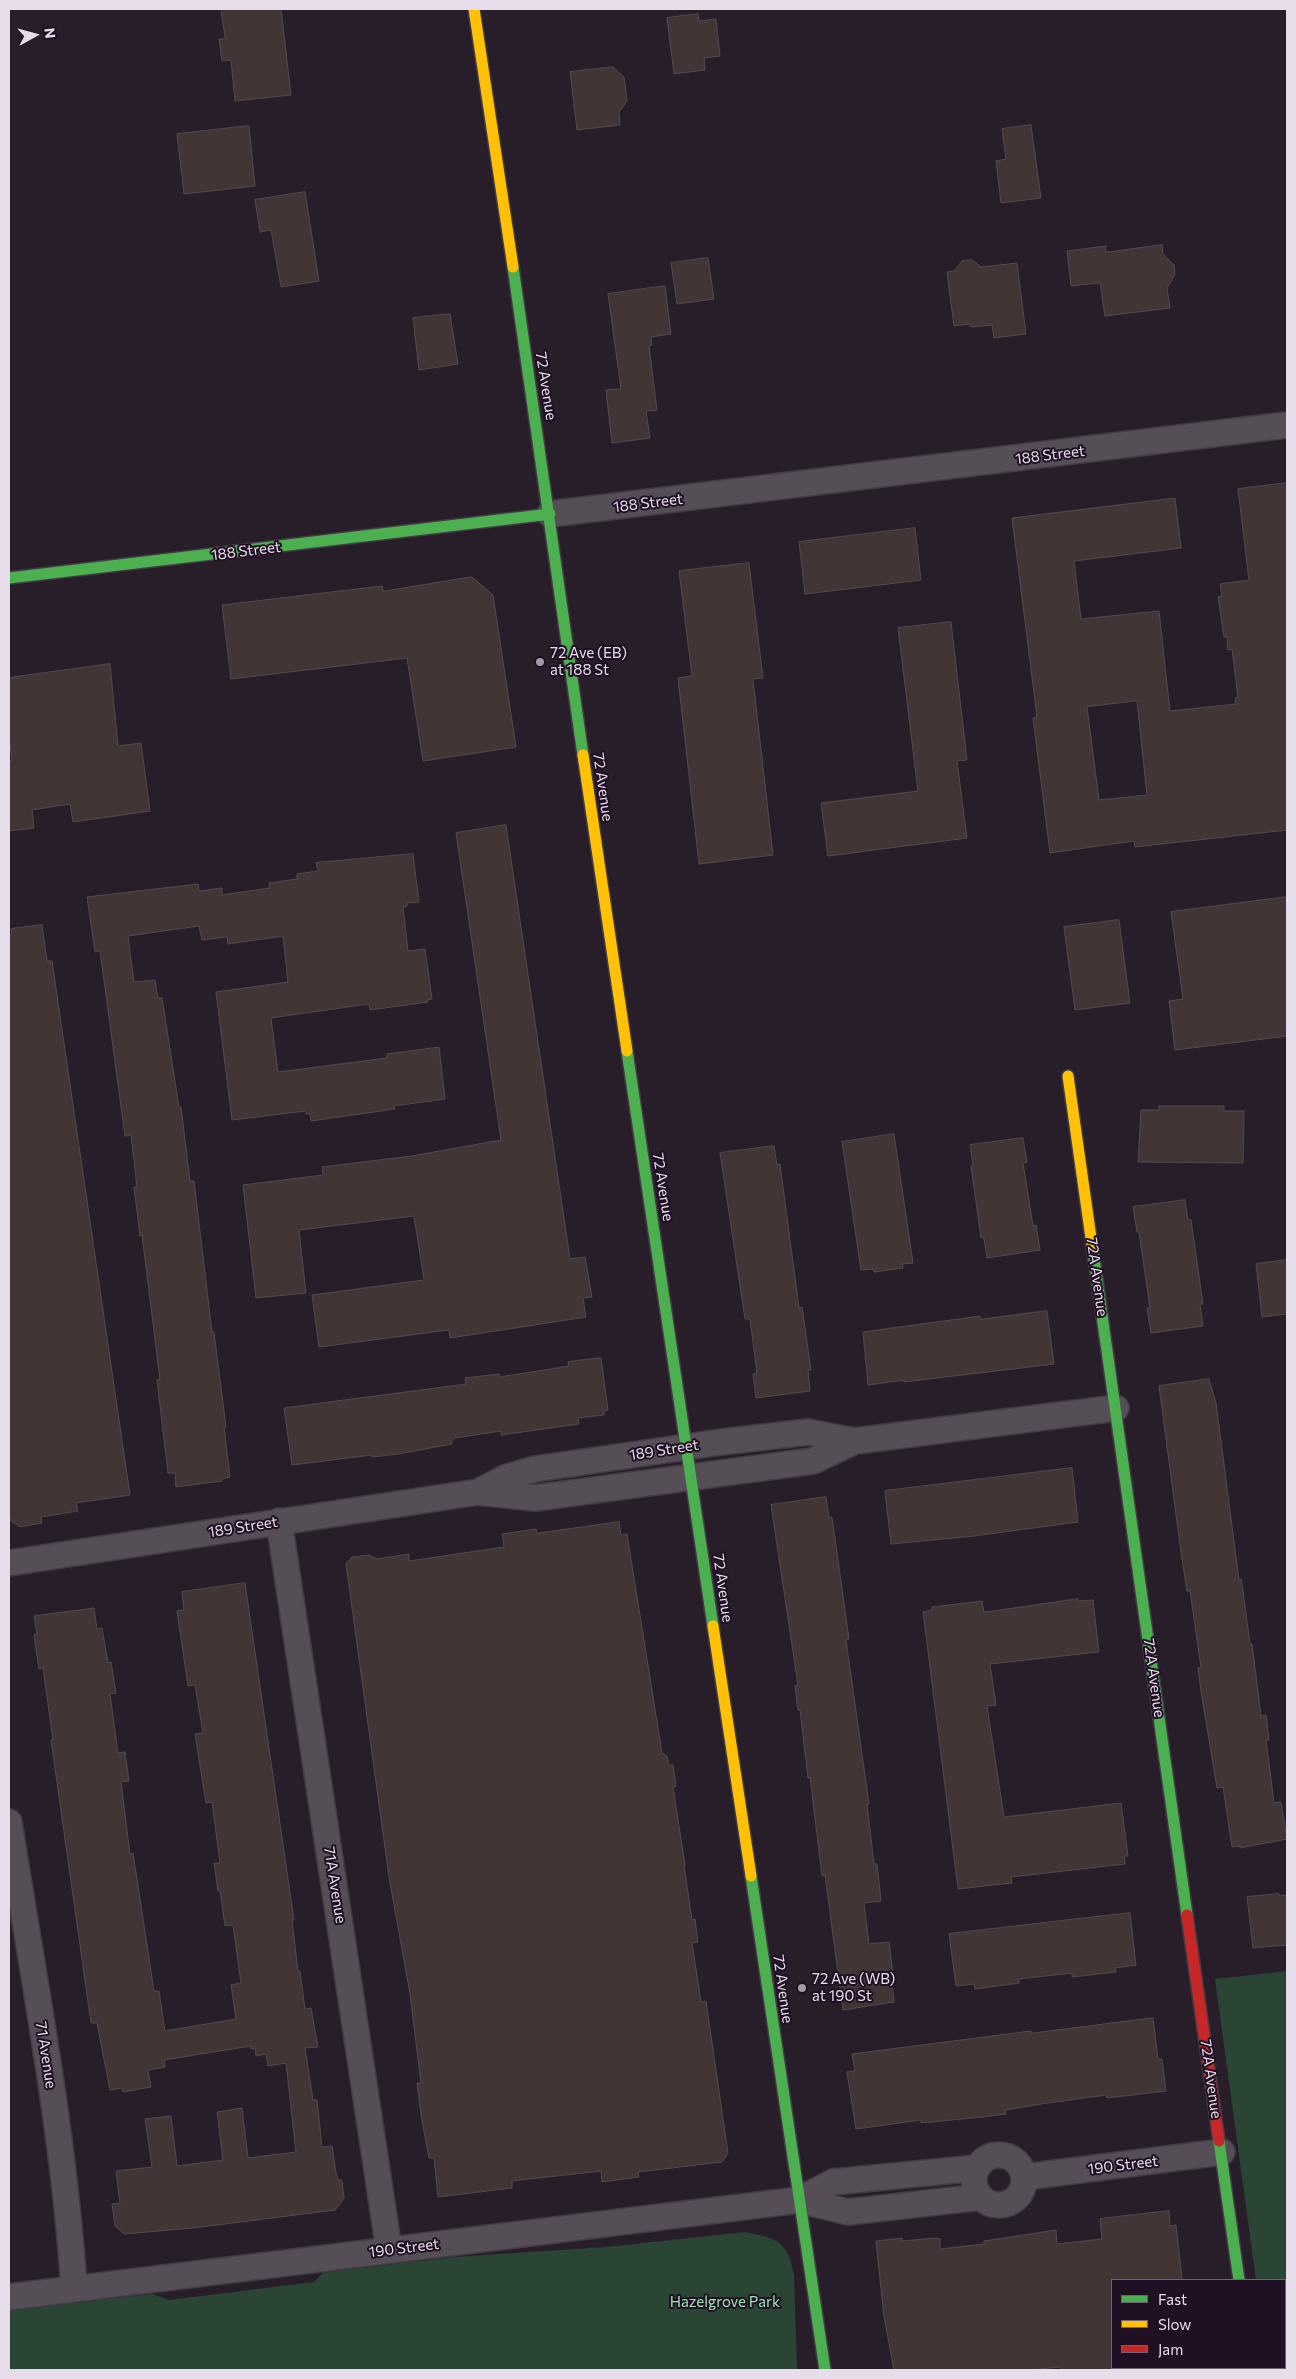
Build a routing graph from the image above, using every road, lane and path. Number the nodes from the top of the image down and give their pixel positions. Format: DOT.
graph roads {
  1 [pos="474,9"];
  2 [pos="1287,425"];
  3 [pos="550,514"];
  4 [pos="9,578"];
  5 [pos="1068,1076"];
  6 [pos="1116,1408"];
  7 [pos="855,1442"];
  8 [pos="687,1447"];
  9 [pos="692,1476"];
  10 [pos="478,1492"];
  11 [pos="279,1521"];
  12 [pos="9,1563"];
  13 [pos="9,1822"];
  14 [pos="1222,2152"];
  15 [pos="977,2168"];
  16 [pos="1024,2177"];
  17 [pos="981,2197"];
  18 [pos="799,2200"];
  19 [pos="389,2250"];
  20 [pos="1239,2279"];
  21 [pos="74,2289"];
  22 [pos="9,2297"];
  23 [pos="825,2370"];
  1 -- 3 [label="main road, 72 Avenue"];
  2 -- 3 [label="street, 188 Street"];
  3 -- 4 [label="main road, 188 Street"];
  3 -- 8 [label="main road, 72 Avenue"];
  5 -- 6 [label="main road, 72A Avenue"];
  6 -- 7 [label="street, 189 Street"];
  6 -- 14 [label="main road, 72A Avenue"];
  7 -- 8 [label="street, 189 Street"];
  7 -- 9 [label="street, 189 Street"];
  8 -- 9 [label="main road, 72 Avenue"];
  8 -- 10 [label="street, 189 Street"];
  9 -- 10 [label="street, 189 Street"];
  9 -- 18 [label="main road, 72 Avenue"];
  10 -- 11 [label="street, 189 Street"];
  11 -- 12 [label="street, 189 Street"];
  11 -- 19 [label="street, 71A Avenue"];
  13 -- 21 [label="street, 71 Avenue"];
  14 -- 16 [label="street, 190 Street"];
  14 -- 20 [label="main road, 72A Avenue"];
  15 -- 16 [label="street, 190 Street"];
  15 -- 17 [label="street"];
  15 -- 18 [label="street, 190 Street"];
  16 -- 17 [label="street, 190 Street"];
  17 -- 18 [label="street, 190 Street"];
  18 -- 19 [label="street, 190 Street"];
  18 -- 23 [label="main road, 72 Avenue"];
  19 -- 21 [label="street, 190 Street"];
  21 -- 22 [label="street, 190 Street"];
}
